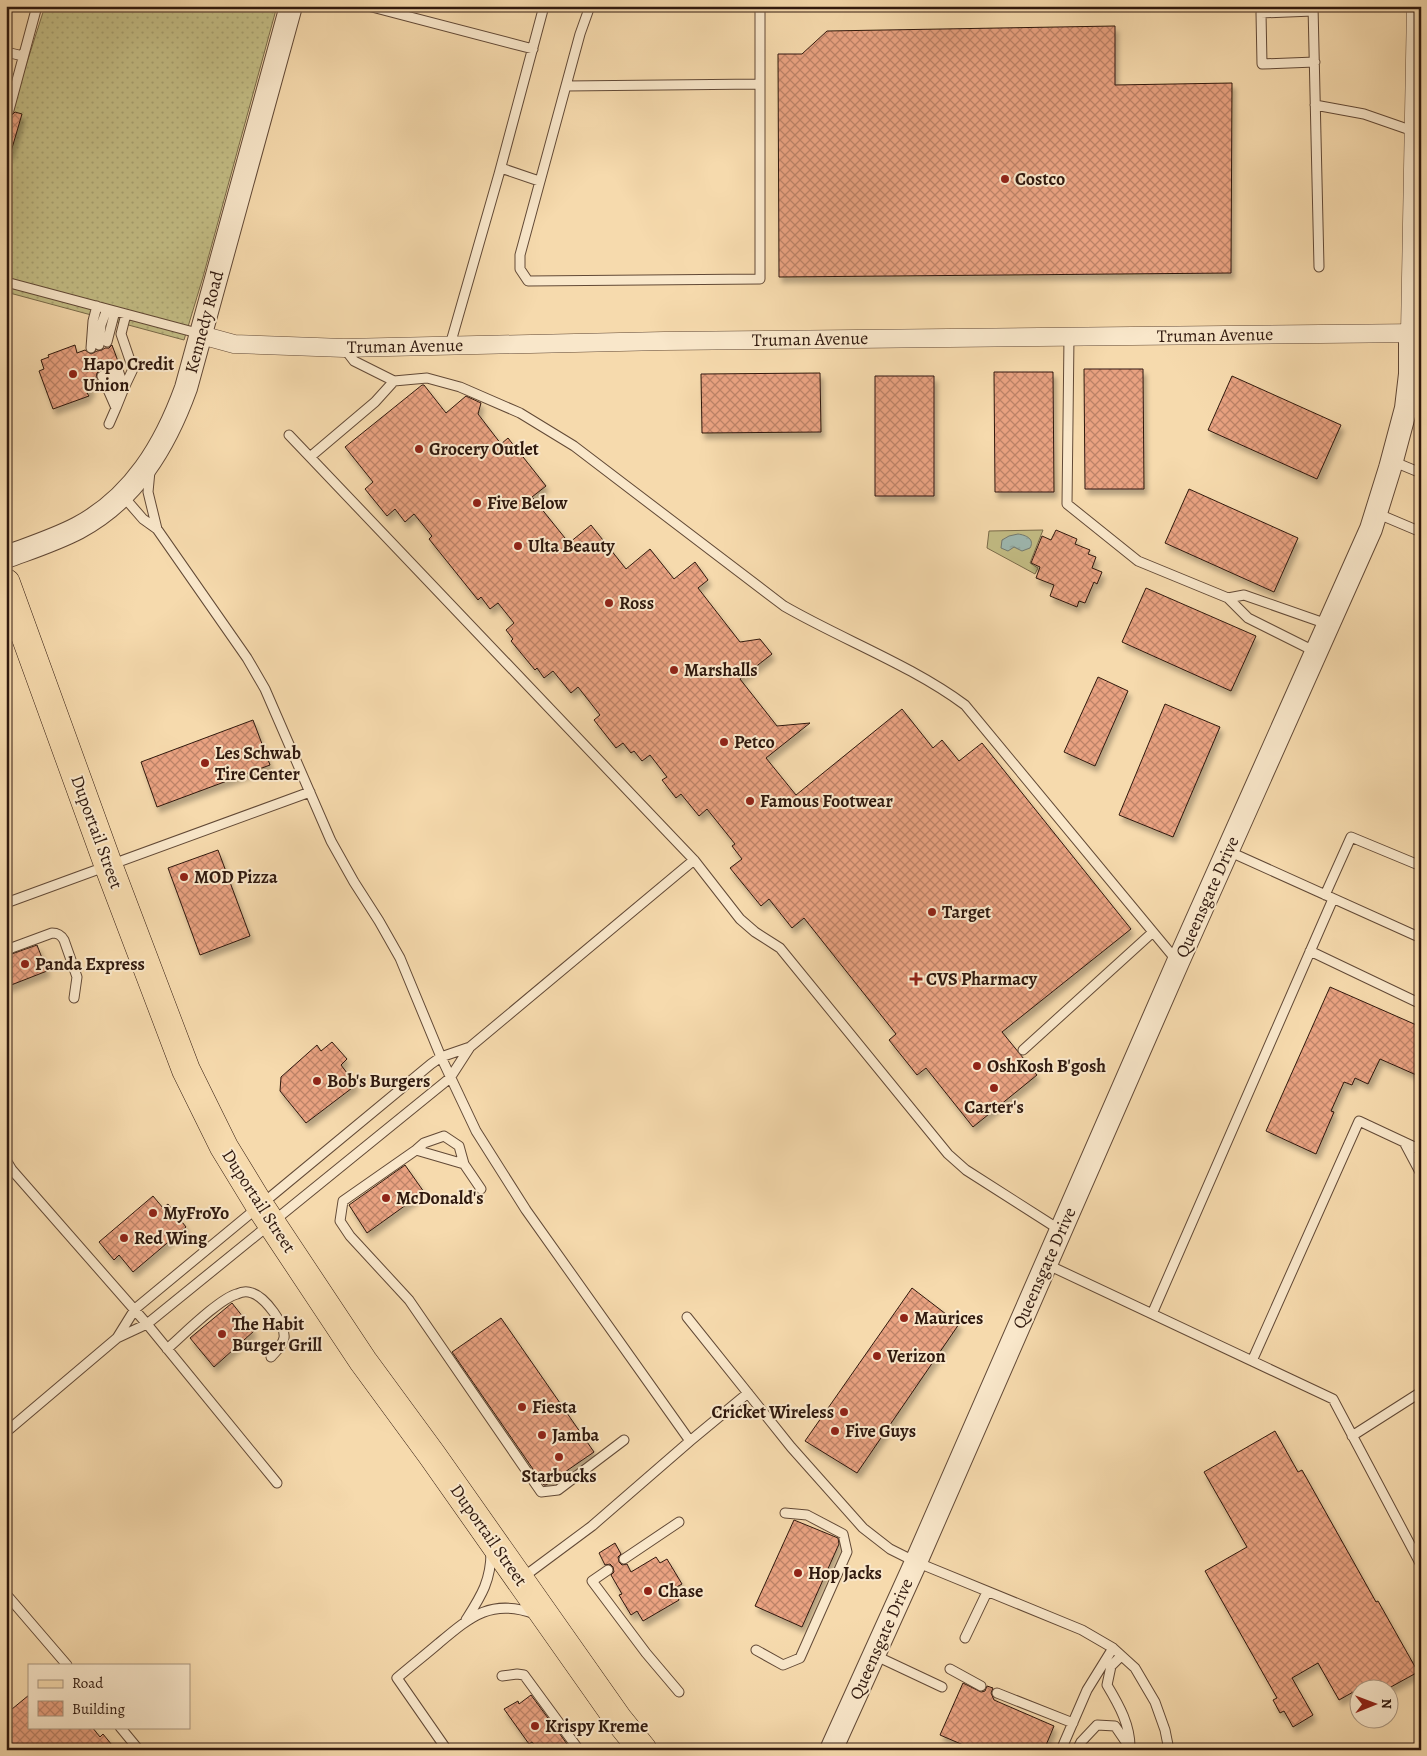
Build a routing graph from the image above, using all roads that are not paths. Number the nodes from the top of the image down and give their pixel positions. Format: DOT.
graph roads {
  1 [pos="37,6"];
  2 [pos="291,6"];
  3 [pos="368,6"];
  4 [pos="544,6"];
  5 [pos="590,6"];
  6 [pos="760,6"];
  7 [pos="1416,6"];
  8 [pos="1313,9"];
  9 [pos="533,48"];
  10 [pos="6,52"];
  11 [pos="22,56"];
  12 [pos="1315,62"];
  13 [pos="760,84"];
  14 [pos="566,86"];
  15 [pos="1315,105"];
  16 [pos="9,110"];
  17 [pos="1413,131"];
  18 [pos="501,168"];
  19 [pos="539,181"];
  20 [pos="1319,267"];
  21 [pos="6,282"];
  22 [pos="106,309"];
  23 [pos="126,314"];
  24 [pos="1415,333"];
  25 [pos="201,334"];
  26 [pos="1069,336"];
  27 [pos="450,345"];
  28 [pos="344,348"];
  29 [pos="394,381"];
  30 [pos="124,388"];
  31 [pos="116,408"];
  32 [pos="109,424"];
  33 [pos="289,435"];
  34 [pos="155,456"];
  35 [pos="310,457"];
  36 [pos="1392,461"];
  37 [pos="1421,473"];
  38 [pos="122,496"];
  39 [pos="1376,512"];
  40 [pos="157,529"];
  41 [pos="1421,532"];
  42 [pos="6,557"];
  43 [pos="6,583"];
  44 [pos="1228,598"];
  45 [pos="1328,624"];
  46 [pos="1316,652"];
  47 [pos="310,792"];
  48 [pos="1228,850"];
  49 [pos="694,860"];
  50 [pos="109,866"];
  51 [pos="1421,866"];
  52 [pos="1329,897"];
  53 [pos="6,904"];
  54 [pos="1153,932"];
  55 [pos="1421,938"];
  56 [pos="6,950"];
  57 [pos="1310,951"];
  58 [pos="1178,962"];
  59 [pos="74,998"];
  60 [pos="1421,1004"];
  61 [pos="470,1047"];
  62 [pos="1024,1050"];
  63 [pos="441,1056"];
  64 [pos="450,1078"];
  65 [pos="1404,1142"];
  66 [pos="416,1150"];
  67 [pos="1421,1150"];
  68 [pos="6,1160"];
  69 [pos="464,1164"];
  70 [pos="1421,1174"];
  71 [pos="481,1189"];
  72 [pos="265,1215"];
  73 [pos="1060,1230"];
  74 [pos="1046,1263"];
  75 [pos="135,1310"];
  76 [pos="1152,1314"];
  77 [pos="687,1317"];
  78 [pos="147,1324"];
  79 [pos="117,1338"];
  80 [pos="166,1348"];
  81 [pos="271,1357"];
  82 [pos="1252,1361"];
  83 [pos="1421,1392"];
  84 [pos="748,1393"];
  85 [pos="6,1432"];
  86 [pos="1352,1436"];
  87 [pos="624,1440"];
  88 [pos="690,1441"];
  89 [pos="277,1482"];
  90 [pos="785,1513"];
  91 [pos="679,1522"];
  92 [pos="491,1538"];
  93 [pos="624,1559"];
  94 [pos="916,1562"];
  95 [pos="1421,1565"];
  96 [pos="608,1570"];
  97 [pos="520,1580"];
  98 [pos="987,1592"];
  99 [pos="6,1594"];
  100 [pos="548,1619"];
  101 [pos="466,1620"];
  102 [pos="966,1638"];
  103 [pos="1113,1648"];
  104 [pos="756,1650"];
  105 [pos="874,1655"];
  106 [pos="1121,1656"];
  107 [pos="66,1664"];
  108 [pos="950,1669"];
  109 [pos="502,1676"];
  110 [pos="981,1686"];
  111 [pos="942,1687"];
  112 [pos="679,1692"];
  113 [pos="997,1693"];
  114 [pos="1073,1723"];
  115 [pos="121,1728"];
  116 [pos="1130,1749"];
  117 [pos="139,1750"];
  118 [pos="447,1750"];
  119 [pos="579,1750"];
  120 [pos="643,1750"];
  121 [pos="831,1750"];
  122 [pos="1061,1750"];
  123 [pos="1077,1750"];
  124 [pos="1168,1750"];
  1 -- 11 [label="lane"];
  2 -- 25 [label="street, Kennedy Road"];
  3 -- 9 [label="lane"];
  4 -- 9 [label="lane"];
  5 -- 14 [label="lane"];
  6 -- 13 [label="lane"];
  7 -- 17 [label="street, Queensgate Drive"];
  8 -- 12 [label="lane"];
  8 -- 12 [label="lane"];
  9 -- 18 [label="lane"];
  10 -- 11 [label="lane"];
  11 -- 16 [label="lane"];
  12 -- 15 [label="lane"];
  13 -- 14 [label="lane"];
  13 -- 19 [label="lane"];
  14 -- 19 [label="lane"];
  15 -- 17 [label="lane"];
  15 -- 20 [label="lane"];
  17 -- 24 [label="street, Queensgate Drive"];
  18 -- 19 [label="lane"];
  18 -- 27 [label="lane"];
  21 -- 22 [label="lane"];
  22 -- 22 [label="lane"];
  22 -- 23 [label="lane"];
  23 -- 25 [label="lane"];
  23 -- 30 [label="lane"];
  24 -- 26 [label="street, Truman Avenue"];
  24 -- 36 [label="street, Queensgate Drive"];
  25 -- 28 [label="street, Truman Avenue"];
  25 -- 34 [label="street, Kennedy Road"];
  26 -- 27 [label="street, Truman Avenue"];
  26 -- 44 [label="lane"];
  27 -- 28 [label="street, Truman Avenue"];
  28 -- 29 [label="lane"];
  29 -- 35 [label="lane"];
  29 -- 54 [label="lane"];
  30 -- 31 [label="lane"];
  30 -- 31 [label="lane"];
  31 -- 32 [label="lane"];
  33 -- 35 [label="lane"];
  34 -- 38 [label="street, Kennedy Road"];
  34 -- 40 [label="lane"];
  35 -- 49 [label="lane"];
  36 -- 37 [label="lane"];
  36 -- 39 [label="street, Queensgate Drive"];
  38 -- 40 [label="lane"];
  38 -- 42 [label="street, Kennedy Road"];
  39 -- 41 [label="lane"];
  39 -- 45 [label="street, Queensgate Drive"];
  40 -- 47 [label="lane"];
  43 -- 50 [label="main road, Duportail Street"];
  44 -- 45 [label="lane"];
  44 -- 46 [label="lane"];
  45 -- 46 [label="street, Queensgate Drive"];
  46 -- 48 [label="street, Queensgate Drive"];
  47 -- 50 [label="lane"];
  47 -- 63 [label="lane"];
  48 -- 52 [label="lane"];
  48 -- 58 [label="street, Queensgate Drive"];
  49 -- 61 [label="lane"];
  49 -- 73 [label="lane"];
  50 -- 53 [label="lane"];
  50 -- 72 [label="main road, Duportail Street"];
  51 -- 52 [label="lane"];
  52 -- 55 [label="lane"];
  52 -- 57 [label="lane"];
  54 -- 58 [label="lane"];
  54 -- 62 [label="lane"];
  56 -- 59 [label="lane"];
  57 -- 60 [label="lane"];
  57 -- 76 [label="lane"];
  58 -- 73 [label="street, Queensgate Drive"];
  61 -- 63 [label="lane"];
  61 -- 64 [label="lane"];
  63 -- 64 [label="lane"];
  63 -- 72 [label="lane"];
  64 -- 72 [label="lane"];
  64 -- 88 [label="lane"];
  65 -- 67 [label="lane"];
  65 -- 70 [label="lane"];
  65 -- 82 [label="lane"];
  66 -- 69 [label="lane"];
  66 -- 69 [label="lane"];
  66 -- 87 [label="lane"];
  68 -- 75 [label="lane"];
  69 -- 71 [label="lane"];
  72 -- 75 [label="lane"];
  72 -- 78 [label="lane"];
  72 -- 92 [label="main road, Duportail Street"];
  73 -- 74 [label="street, Queensgate Drive"];
  74 -- 76 [label="lane"];
  74 -- 94 [label="street, Queensgate Drive"];
  75 -- 78 [label="lane"];
  75 -- 79 [label="lane"];
  76 -- 82 [label="lane"];
  77 -- 84 [label="lane"];
  78 -- 79 [label="lane"];
  78 -- 80 [label="lane"];
  79 -- 85 [label="lane"];
  80 -- 81 [label="lane"];
  80 -- 89 [label="lane"];
  82 -- 86 [label="lane"];
  83 -- 86 [label="lane"];
  84 -- 88 [label="lane"];
  84 -- 94 [label="lane"];
  86 -- 95 [label="lane"];
  88 -- 97 [label="lane"];
  90 -- 104 [label="lane"];
  91 -- 93 [label="lane"];
  92 -- 97 [label="main road, Duportail Street"];
  92 -- 101 [label="lane"];
  94 -- 98 [label="lane"];
  94 -- 105 [label="street, Queensgate Drive"];
  96 -- 112 [label="lane"];
  97 -- 100 [label="main road, Duportail Street"];
  98 -- 102 [label="lane"];
  98 -- 103 [label="lane"];
  99 -- 107 [label="lane"];
  100 -- 101 [label="lane"];
  100 -- 120 [label="main road, Duportail Street"];
  101 -- 118 [label="lane"];
  103 -- 106 [label="lane"];
  103 -- 114 [label="lane"];
  105 -- 111 [label="lane"];
  105 -- 121 [label="street, Queensgate Drive"];
  106 -- 116 [label="lane"];
  106 -- 124 [label="lane"];
  108 -- 110 [label="lane"];
  109 -- 119 [label="lane"];
  113 -- 114 [label="lane"];
  114 -- 122 [label="lane"];
  115 -- 117 [label="lane"];
  116 -- 123 [label="lane"];
}
